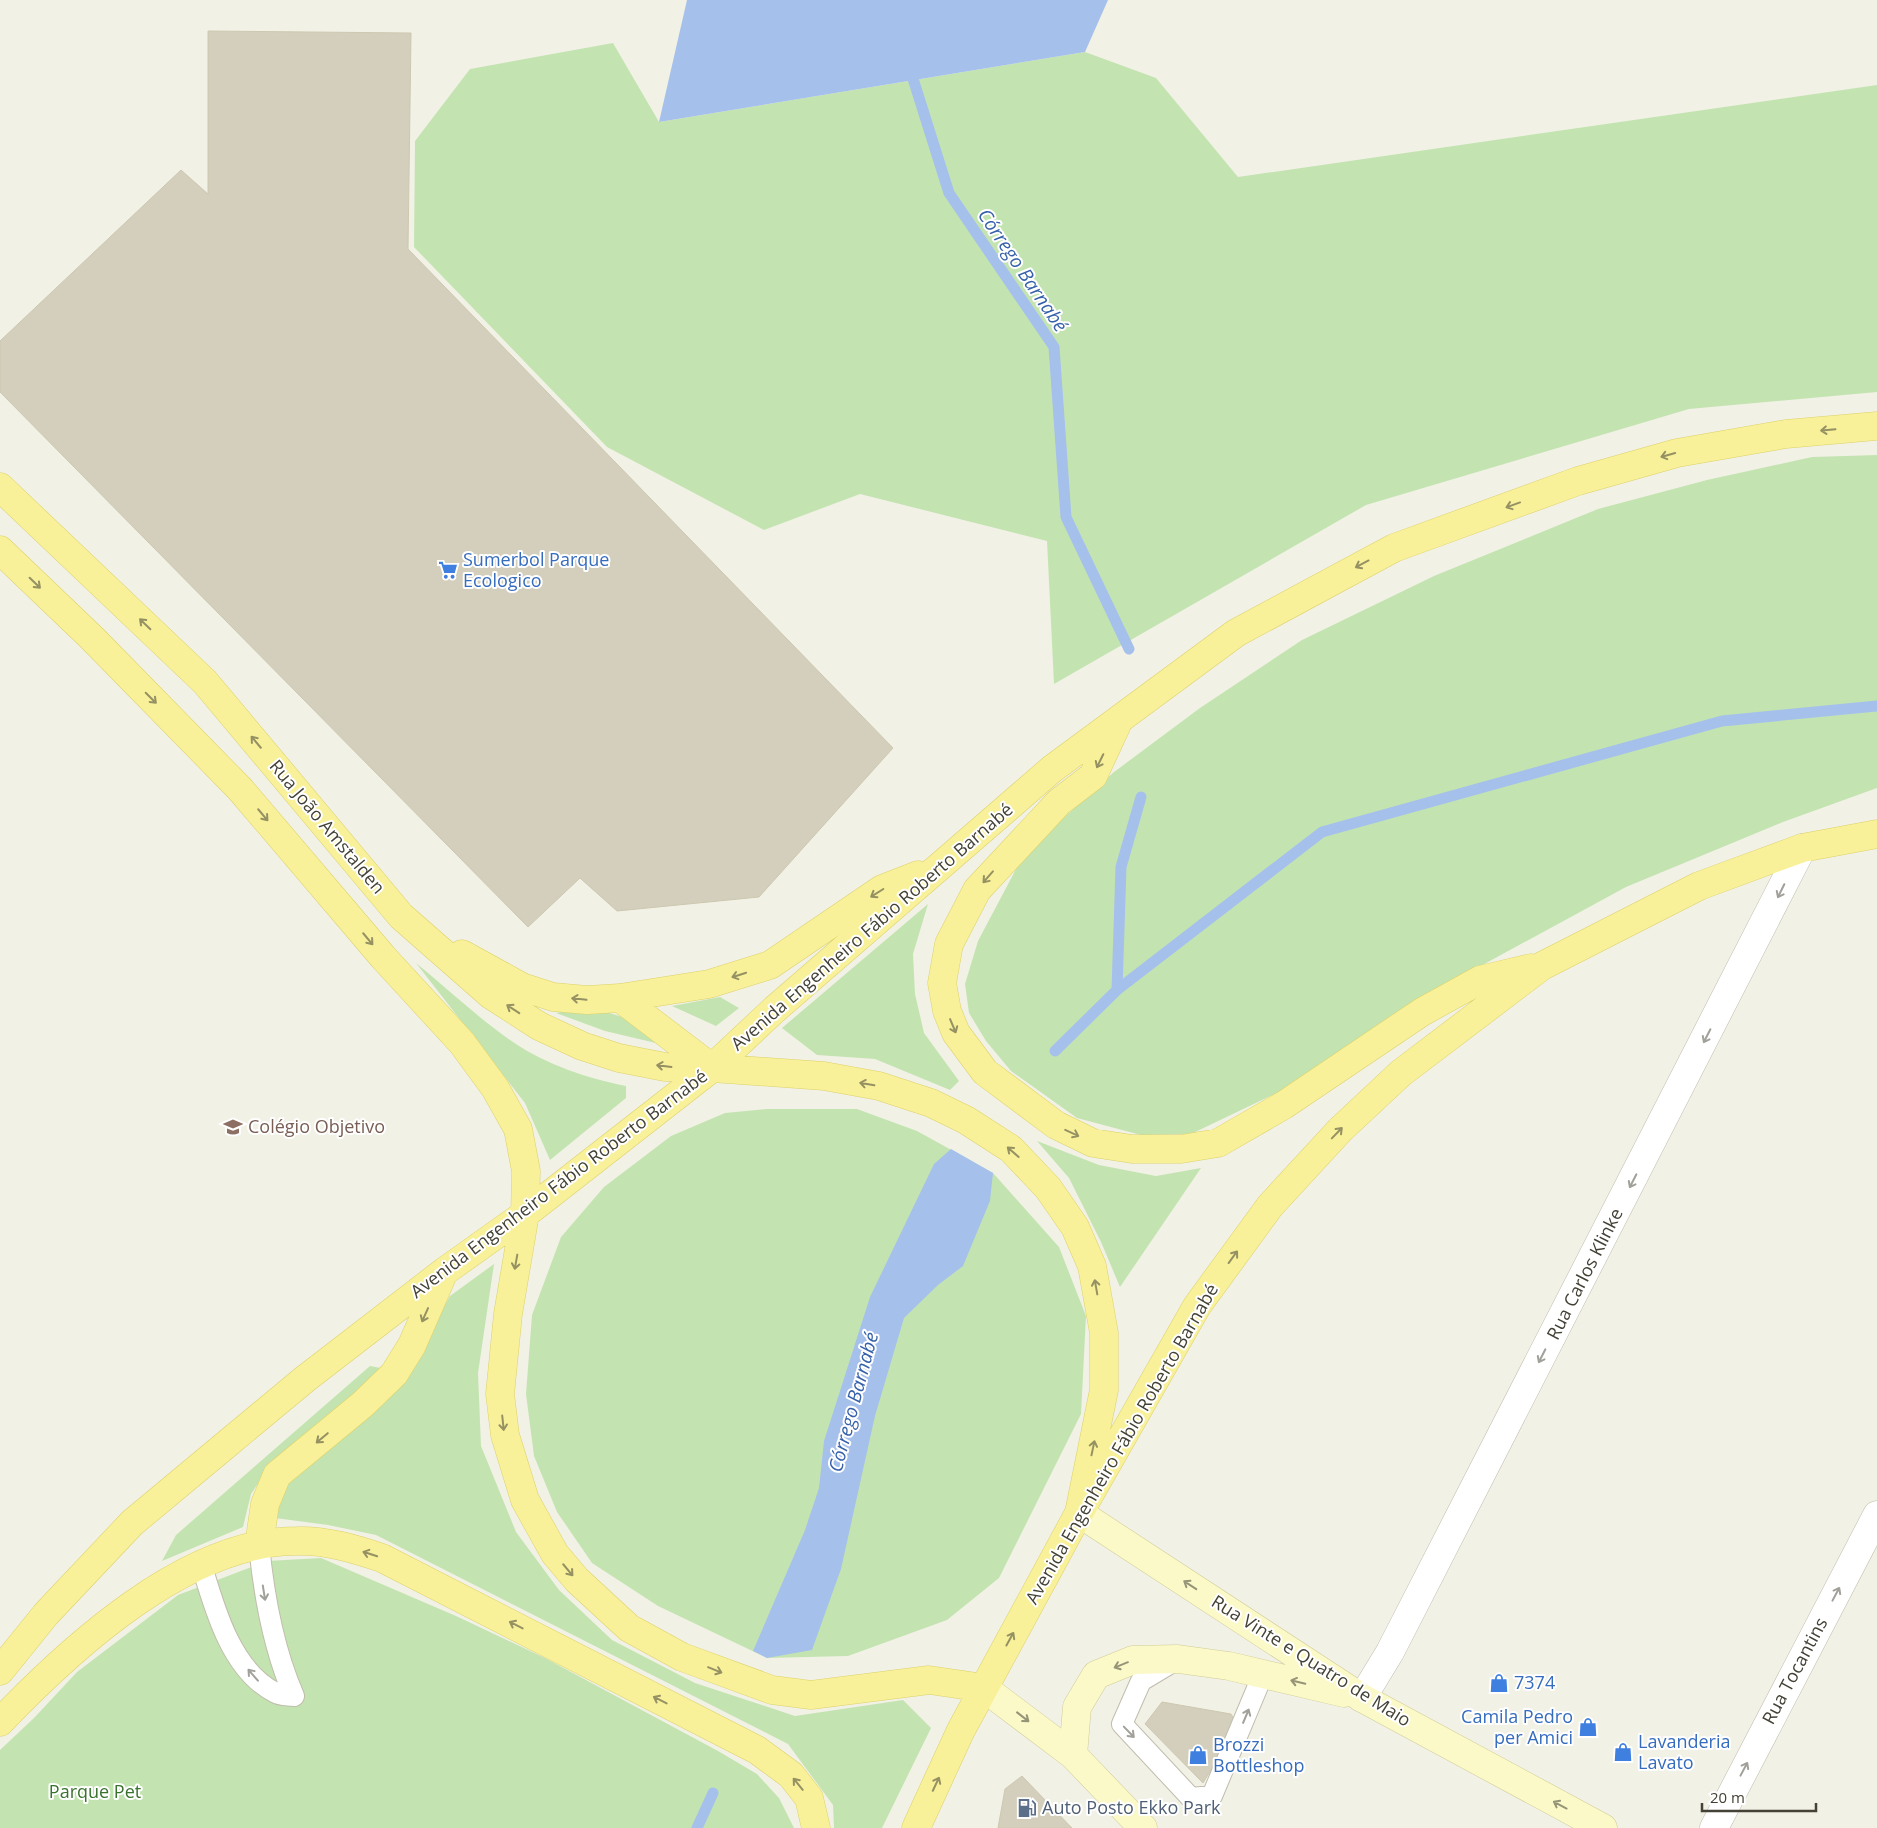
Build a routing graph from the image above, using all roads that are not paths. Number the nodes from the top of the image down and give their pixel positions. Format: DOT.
graph roads {
  1 [pos="1877,426"];
  2 [pos="0,487"];
  3 [pos="0,550"];
  4 [pos="1121,717"];
  5 [pos="1877,834"];
  6 [pos="1802,848"];
  7 [pos="938,867"];
  8 [pos="401,916"];
  9 [pos="1542,966"];
  10 [pos="620,998"];
  11 [pos="712,1068"];
  12 [pos="525,1214"];
  13 [pos="445,1271"];
  14 [pos="1079,1513"];
  15 [pos="1877,1515"];
  16 [pos="259,1545"];
  17 [pos="201,1563"];
  18 [pos="1178,1659"];
  19 [pos="0,1671"];
  20 [pos="1263,1674"];
  21 [pos="984,1688"];
  22 [pos="1362,1698"];
  23 [pos="0,1722"];
  24 [pos="1073,1755"];
  25 [pos="816,1828"];
  26 [pos="916,1828"];
  27 [pos="1143,1828"];
  28 [pos="1602,1828"];
  29 [pos="1714,1828"];
  1 -- 4 [label="main road, Avenida Engenheiro Fábio Roberto Barnabé, one-way"];
  8 -- 2 [label="main road, Rua João Amstalden, one-way"];
  3 -- 12 [label="main road, one-way"];
  4 -- 7 [label="main road, Avenida Engenheiro Fábio Roberto Barnabé"];
  4 -- 9 [label="main road, one-way"];
  5 -- 6 [label="main road, Avenida Engenheiro Fábio Roberto Barnabé"];
  6 -- 9 [label="main road, Avenida Engenheiro Fábio Roberto Barnabé"];
  6 -- 22 [label="street, Rua Carlos Klinke, one-way"];
  7 -- 10 [label="main road, one-way"];
  7 -- 11 [label="main road, Avenida Engenheiro Fábio Roberto Barnabé"];
  10 -- 8 [label="main road, one-way"];
  11 -- 8 [label="main road, Rua João Amstalden, one-way"];
  14 -- 9 [label="main road, Avenida Engenheiro Fábio Roberto Barnabé, one-way"];
  10 -- 11 [label="main road"];
  11 -- 12 [label="main road, Avenida Engenheiro Fábio Roberto Barnabé"];
  14 -- 11 [label="main road, Rua João Amstalden, one-way"];
  12 -- 13 [label="main road, Avenida Engenheiro Fábio Roberto Barnabé"];
  12 -- 21 [label="main road, one-way"];
  13 -- 16 [label="main road, one-way"];
  13 -- 19 [label="main road, Avenida Engenheiro Fábio Roberto Barnabé"];
  21 -- 14 [label="main road, Avenida Engenheiro Fábio Roberto Barnabé, one-way"];
  22 -- 14 [label="street, Rua Vinte e Quatro de Maio, one-way"];
  29 -- 15 [label="street, Rua Tocantins, one-way"];
  16 -- 17 [label="main road"];
  16 -- 17 [label="lane, one-way"];
  25 -- 16 [label="main road, one-way"];
  17 -- 23 [label="main road"];
  18 -- 20 [label="street"];
  18 -- 20 [label="lane, one-way"];
  18 -- 24 [label="street, one-way"];
  22 -- 20 [label="street, one-way"];
  21 -- 24 [label="street, one-way"];
  26 -- 21 [label="main road, Avenida Engenheiro Fábio Roberto Barnabé, one-way"];
  28 -- 22 [label="street, Rua Vinte e Quatro de Maio, one-way"];
  24 -- 27 [label="street"];
}
